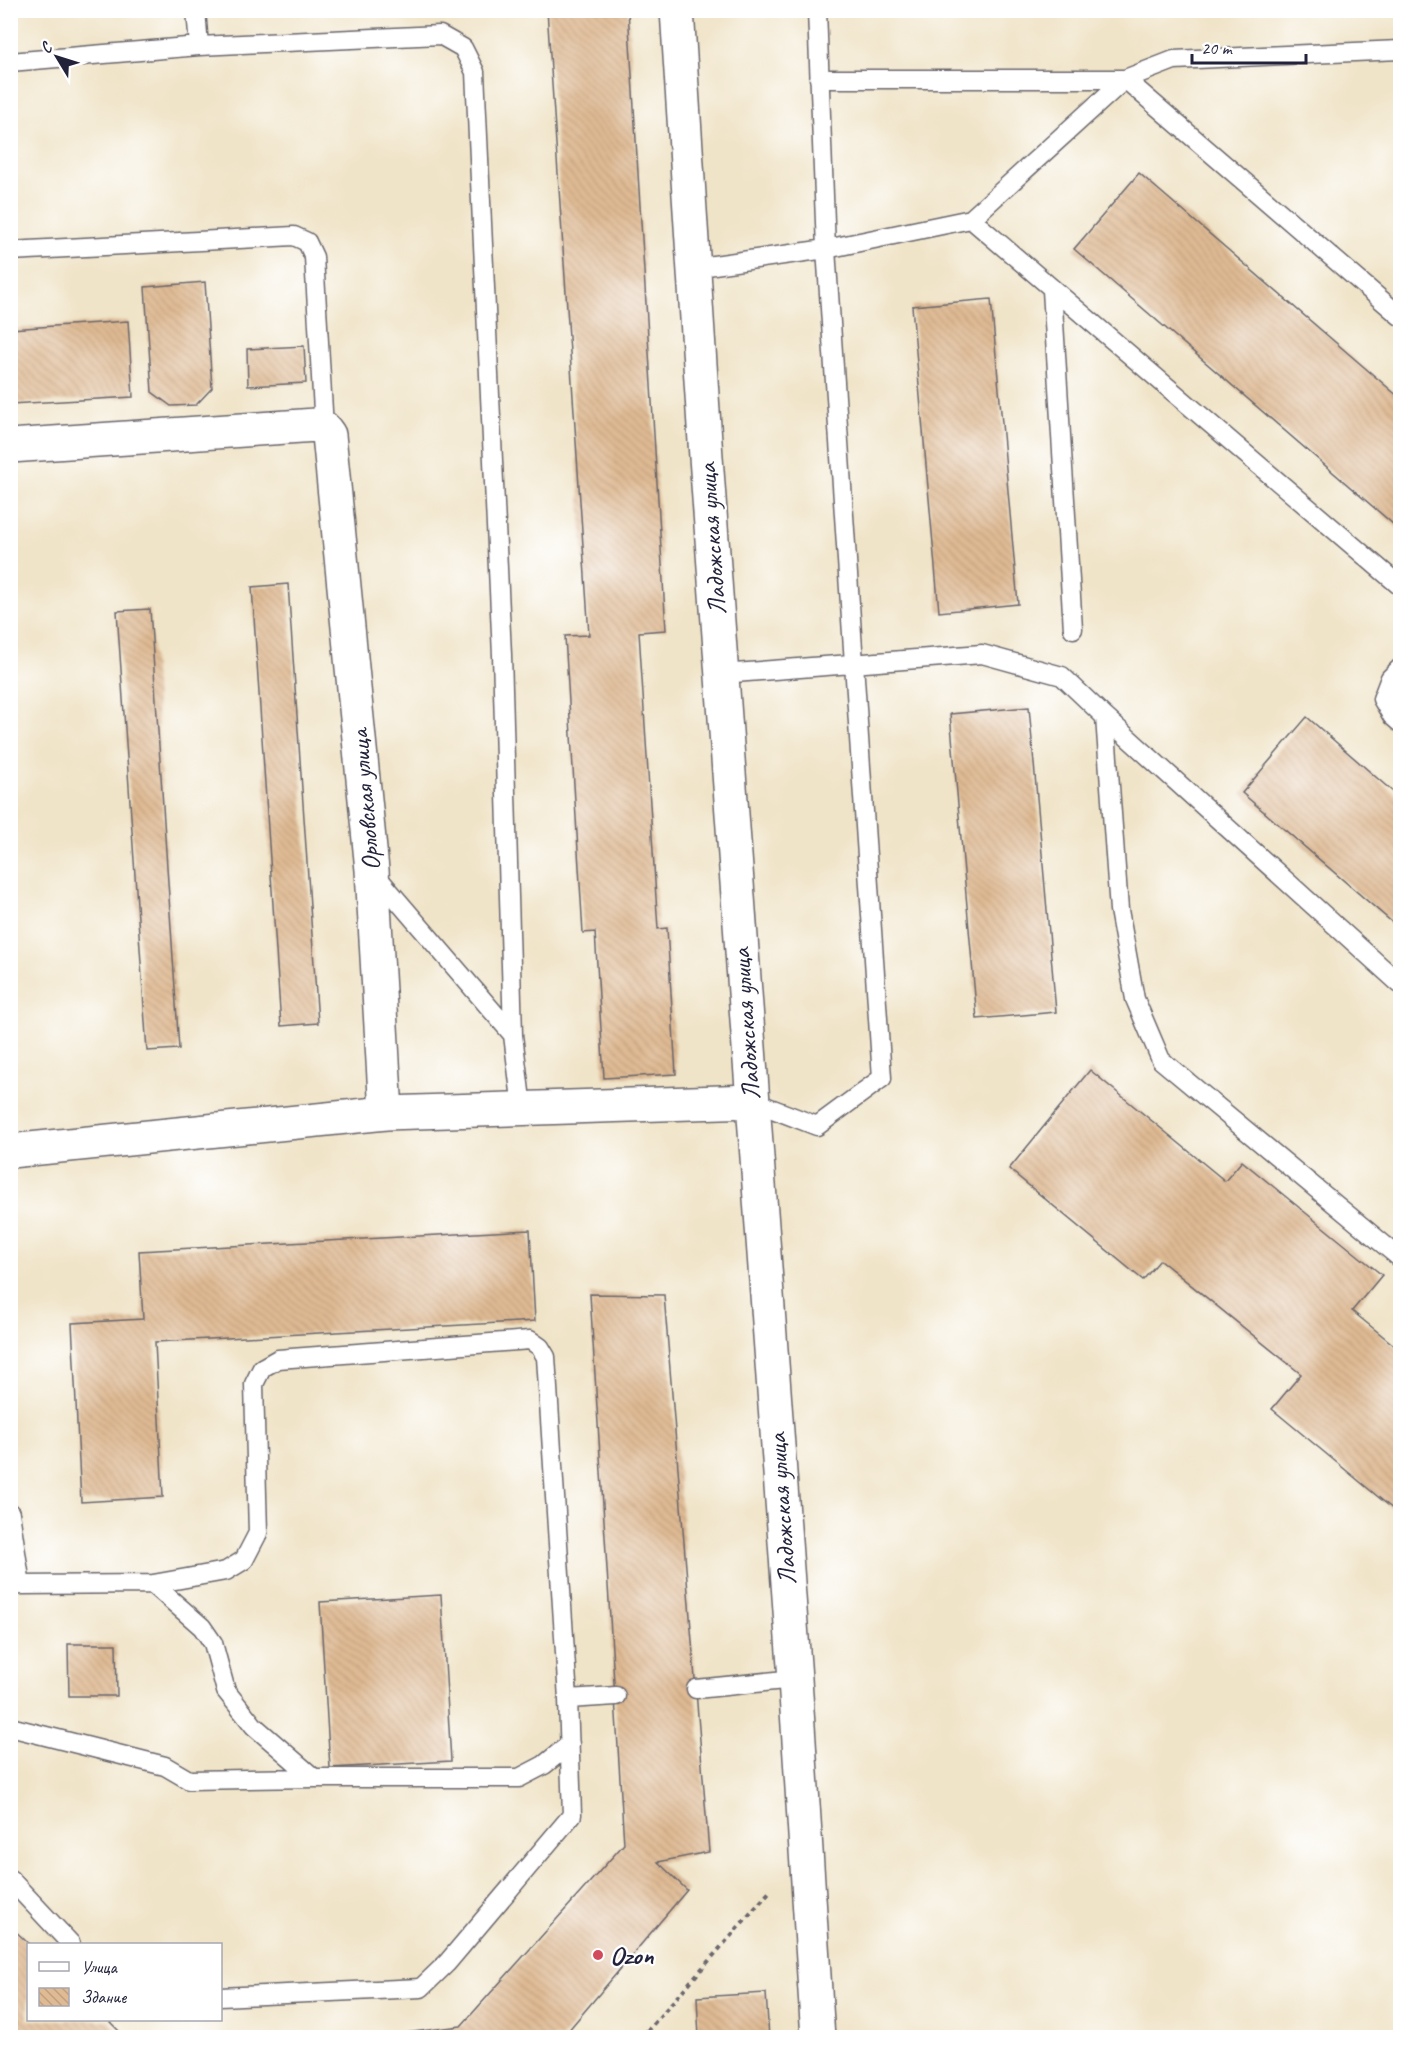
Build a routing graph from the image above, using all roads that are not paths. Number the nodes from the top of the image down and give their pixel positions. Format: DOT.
graph roads {
  1 [pos="196,10"];
  2 [pos="677,10"];
  3 [pos="817,10"];
  4 [pos="199,46"];
  5 [pos="1401,50"];
  6 [pos="10,62"];
  7 [pos="819,79"];
  8 [pos="1125,79"];
  9 [pos="971,219"];
  10 [pos="826,249"];
  11 [pos="10,252"];
  12 [pos="693,268"];
  13 [pos="1052,290"];
  14 [pos="1401,316"];
  15 [pos="324,428"];
  16 [pos="10,446"];
  17 [pos="1401,586"];
  18 [pos="1073,629"];
  19 [pos="854,664"];
  20 [pos="1401,668"];
  21 [pos="722,674"];
  22 [pos="1105,717"];
  23 [pos="1401,723"];
  24 [pos="372,870"];
  25 [pos="1401,984"];
  26 [pos="513,1035"];
  27 [pos="752,1101"];
  28 [pos="522,1108"];
  29 [pos="386,1113"];
  30 [pos="10,1152"];
  31 [pos="1401,1258"];
  32 [pos="10,1513"];
  33 [pos="153,1584"];
  34 [pos="16,1585"];
  35 [pos="795,1679"];
  36 [pos="696,1689"];
  37 [pos="616,1696"];
  38 [pos="568,1699"];
  39 [pos="10,1727"];
  40 [pos="570,1744"];
  41 [pos="314,1778"];
  42 [pos="10,1879"];
  43 [pos="70,1943"];
  44 [pos="222,1997"];
  45 [pos="818,2037"];
  1 -- 4 [label="lane"];
  2 -- 12 [label="main road, Ладожская улица"];
  3 -- 7 [label="lane"];
  4 -- 6 [label="lane"];
  4 -- 26 [label="lane"];
  5 -- 8 [label="lane"];
  7 -- 8 [label="lane"];
  7 -- 10 [label="lane"];
  8 -- 9 [label="lane"];
  8 -- 14 [label="lane"];
  9 -- 10 [label="lane"];
  9 -- 13 [label="lane"];
  10 -- 12 [label="lane"];
  10 -- 19 [label="lane"];
  11 -- 15 [label="lane"];
  12 -- 21 [label="main road, Ладожская улица"];
  13 -- 17 [label="lane"];
  13 -- 18 [label="lane"];
  15 -- 16 [label="main road"];
  15 -- 24 [label="main road, Орловская улица"];
  19 -- 21 [label="lane"];
  19 -- 22 [label="lane"];
  19 -- 27 [label="lane"];
  20 -- 23 [label="lane"];
  21 -- 27 [label="main road, Ладожская улица"];
  22 -- 25 [label="lane"];
  22 -- 31 [label="lane"];
  24 -- 26 [label="lane"];
  24 -- 29 [label="main road, Орловская улица"];
  26 -- 28 [label="lane"];
  27 -- 28 [label="main road"];
  27 -- 35 [label="main road, Ладожская улица"];
  28 -- 29 [label="main road"];
  29 -- 30 [label="main road"];
  32 -- 34 [label="lane"];
  33 -- 34 [label="lane"];
  33 -- 38 [label="lane"];
  33 -- 41 [label="lane"];
  35 -- 36 [label="lane"];
  35 -- 45 [label="main road, Ладожская улица"];
  37 -- 38 [label="lane"];
  38 -- 40 [label="lane"];
  39 -- 41 [label="lane"];
  40 -- 41 [label="lane"];
  40 -- 44 [label="lane"];
  42 -- 43 [label="lane"];
}
